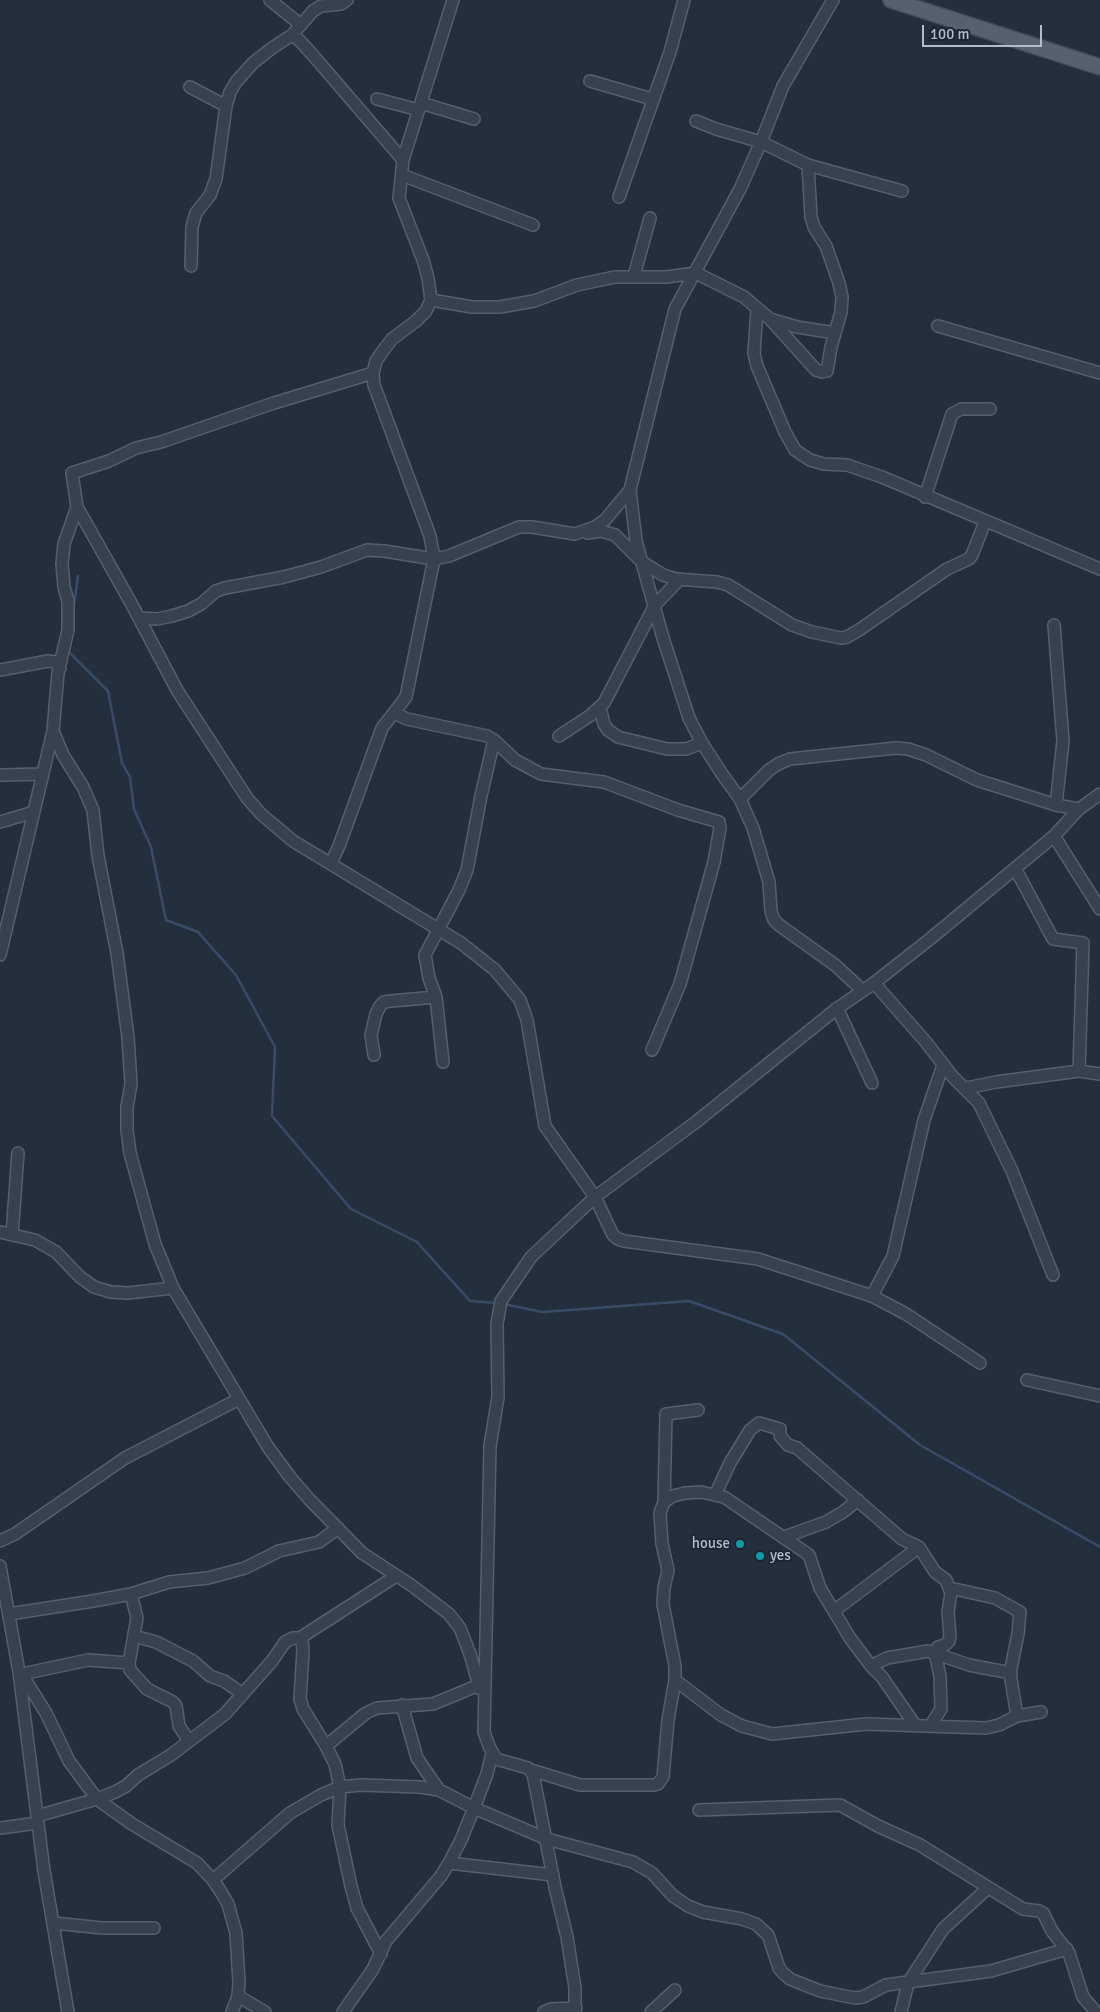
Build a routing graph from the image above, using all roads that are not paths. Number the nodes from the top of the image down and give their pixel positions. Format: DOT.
graph roads {
  1 [pos="270,0"];
  2 [pos="347,0"];
  3 [pos="453,0"];
  4 [pos="684,0"];
  5 [pos="833,0"];
  6 [pos="891,0"];
  7 [pos="920,4"];
  8 [pos="301,25"];
  9 [pos="292,36"];
  10 [pos="1100,66"];
  11 [pos="590,81"];
  12 [pos="190,87"];
  13 [pos="377,99"];
  14 [pos="652,99"];
  15 [pos="226,106"];
  16 [pos="420,107"];
  17 [pos="474,119"];
  18 [pos="696,121"];
  19 [pos="762,142"];
  20 [pos="403,160"];
  21 [pos="808,165"];
  22 [pos="402,175"];
  23 [pos="902,191"];
  24 [pos="619,197"];
  25 [pos="650,218"];
  26 [pos="533,225"];
  27 [pos="191,266"];
  28 [pos="696,273"];
  29 [pos="634,276"];
  30 [pos="431,300"];
  31 [pos="757,309"];
  32 [pos="770,319"];
  33 [pos="938,326"];
  34 [pos="835,333"];
  35 [pos="373,373"];
  36 [pos="1100,373"];
  37 [pos="990,409"];
  38 [pos="630,490"];
  39 [pos="924,497"];
  40 [pos="77,508"];
  41 [pos="985,522"];
  42 [pos="575,534"];
  43 [pos="434,559"];
  44 [pos="642,562"];
  45 [pos="1100,569"];
  46 [pos="680,579"];
  47 [pos="655,605"];
  48 [pos="139,618"];
  49 [pos="1054,625"];
  50 [pos="60,668"];
  51 [pos="0,670"];
  52 [pos="600,707"];
  53 [pos="394,713"];
  54 [pos="53,731"];
  55 [pos="559,736"];
  56 [pos="494,740"];
  57 [pos="702,743"];
  58 [pos="43,774"];
  59 [pos="0,775"];
  60 [pos="1100,794"];
  61 [pos="740,799"];
  62 [pos="1056,805"];
  63 [pos="1079,809"];
  64 [pos="34,812"];
  65 [pos="0,822"];
  66 [pos="1054,836"];
  67 [pos="331,863"];
  68 [pos="1015,868"];
  69 [pos="1100,909"];
  70 [pos="438,930"];
  71 [pos="0,955"];
  72 [pos="874,983"];
  73 [pos="862,990"];
  74 [pos="436,997"];
  75 [pos="837,1008"];
  76 [pos="652,1050"];
  77 [pos="374,1055"];
  78 [pos="443,1062"];
  79 [pos="943,1065"];
  80 [pos="1079,1071"];
  81 [pos="1100,1074"];
  82 [pos="872,1083"];
  83 [pos="966,1088"];
  84 [pos="18,1153"];
  85 [pos="595,1197"];
  86 [pos="0,1232"];
  87 [pos="12,1235"];
  88 [pos="1053,1275"];
  89 [pos="174,1288"];
  90 [pos="872,1296"];
  91 [pos="980,1363"];
  92 [pos="1026,1380"];
  93 [pos="1100,1396"];
  94 [pos="239,1399"];
  95 [pos="698,1410"];
  96 [pos="715,1495"];
  97 [pos="858,1500"];
  98 [pos="664,1502"];
  99 [pos="338,1528"];
  100 [pos="784,1537"];
  101 [pos="0,1541"];
  102 [pos="919,1547"];
  103 [pos="0,1566"];
  104 [pos="396,1576"];
  105 [pos="950,1588"];
  106 [pos="131,1594"];
  107 [pos="834,1611"];
  108 [pos="9,1614"];
  109 [pos="134,1636"];
  110 [pos="300,1638"];
  111 [pos="935,1653"];
  112 [pos="129,1663"];
  113 [pos="871,1666"];
  114 [pos="20,1673"];
  115 [pos="1010,1673"];
  116 [pos="675,1680"];
  117 [pos="479,1685"];
  118 [pos="243,1694"];
  119 [pos="483,1698"];
  120 [pos="402,1705"];
  121 [pos="1041,1712"];
  122 [pos="1017,1716"];
  123 [pos="915,1725"];
  124 [pos="930,1725"];
  125 [pos="189,1741"];
  126 [pos="326,1746"];
  127 [pos="492,1753"];
  128 [pos="531,1770"];
  129 [pos="340,1787"];
  130 [pos="439,1790"];
  131 [pos="97,1798"];
  132 [pos="474,1808"];
  133 [pos="700,1810"];
  134 [pos="38,1820"];
  135 [pos="0,1828"];
  136 [pos="546,1839"];
  137 [pos="449,1862"];
  138 [pos="553,1875"];
  139 [pos="213,1880"];
  140 [pos="988,1888"];
  141 [pos="54,1923"];
  142 [pos="154,1928"];
  143 [pos="1067,1950"];
  144 [pos="381,1954"];
  145 [pos="908,1983"];
  146 [pos="675,1990"];
  147 [pos="238,1996"];
  148 [pos="575,2010"];
  149 [pos="68,2012"];
  150 [pos="232,2012"];
  151 [pos="265,2012"];
  152 [pos="344,2012"];
  153 [pos="544,2012"];
  154 [pos="651,2012"];
  155 [pos="902,2012"];
  156 [pos="1096,2012"];
  1 -- 8 [label="street"];
  2 -- 8 [label="street"];
  3 -- 16 [label="street"];
  4 -- 14 [label="street"];
  5 -- 19 [label="street"];
  6 -- 7 [label="main road"];
  7 -- 10 [label="main road"];
  8 -- 9 [label="street"];
  9 -- 15 [label="street"];
  9 -- 20 [label="street"];
  11 -- 14 [label="street"];
  12 -- 15 [label="street"];
  13 -- 16 [label="street"];
  14 -- 24 [label="street"];
  15 -- 27 [label="street"];
  16 -- 17 [label="street"];
  16 -- 20 [label="street"];
  18 -- 19 [label="street"];
  19 -- 21 [label="street"];
  19 -- 28 [label="street"];
  20 -- 22 [label="street"];
  21 -- 23 [label="street"];
  21 -- 34 [label="street"];
  22 -- 26 [label="street"];
  22 -- 30 [label="street"];
  25 -- 29 [label="street"];
  28 -- 29 [label="street"];
  28 -- 31 [label="street"];
  28 -- 38 [label="street"];
  29 -- 30 [label="street"];
  30 -- 35 [label="street"];
  31 -- 32 [label="street"];
  31 -- 39 [label="street"];
  32 -- 34 [label="street"];
  32 -- 34 [label="street"];
  33 -- 36 [label="street"];
  35 -- 40 [label="street"];
  35 -- 43 [label="street"];
  37 -- 39 [label="street"];
  38 -- 42 [label="street"];
  38 -- 44 [label="street"];
  39 -- 41 [label="street"];
  40 -- 48 [label="street"];
  40 -- 50 [label="street"];
  41 -- 45 [label="street"];
  41 -- 46 [label="street"];
  42 -- 43 [label="street"];
  42 -- 44 [label="street"];
  43 -- 48 [label="street"];
  43 -- 53 [label="street"];
  44 -- 46 [label="street"];
  44 -- 47 [label="street"];
  46 -- 47 [label="street"];
  47 -- 52 [label="street"];
  47 -- 57 [label="street"];
  48 -- 67 [label="street"];
  49 -- 62 [label="street"];
  50 -- 51 [label="street"];
  50 -- 54 [label="street"];
  52 -- 55 [label="street"];
  52 -- 57 [label="street"];
  53 -- 56 [label="street"];
  53 -- 67 [label="street"];
  54 -- 58 [label="street"];
  54 -- 89 [label="street"];
  56 -- 70 [label="street"];
  56 -- 76 [label="street"];
  57 -- 61 [label="street"];
  58 -- 59 [label="street"];
  58 -- 64 [label="street"];
  60 -- 63 [label="street"];
  61 -- 62 [label="street"];
  61 -- 73 [label="street"];
  62 -- 63 [label="street"];
  63 -- 66 [label="street"];
  64 -- 65 [label="street"];
  64 -- 71 [label="street"];
  66 -- 68 [label="street"];
  66 -- 69 [label="street"];
  67 -- 70 [label="street"];
  68 -- 72 [label="street"];
  68 -- 80 [label="street"];
  70 -- 74 [label="street"];
  70 -- 85 [label="street"];
  72 -- 73 [label="street"];
  72 -- 79 [label="street"];
  73 -- 75 [label="street"];
  74 -- 77 [label="street"];
  74 -- 78 [label="street"];
  75 -- 82 [label="street"];
  75 -- 85 [label="street"];
  79 -- 83 [label="street"];
  79 -- 90 [label="street"];
  80 -- 81 [label="street"];
  80 -- 83 [label="street"];
  83 -- 88 [label="street"];
  84 -- 87 [label="street"];
  85 -- 90 [label="street"];
  85 -- 119 [label="street"];
  86 -- 87 [label="street"];
  87 -- 89 [label="street"];
  89 -- 94 [label="street"];
  90 -- 91 [label="street"];
  92 -- 93 [label="street"];
  94 -- 99 [label="street"];
  94 -- 101 [label="street"];
  95 -- 98 [label="street"];
  96 -- 97 [label="street"];
  96 -- 98 [label="street"];
  96 -- 100 [label="street"];
  97 -- 100 [label="street"];
  97 -- 102 [label="street"];
  98 -- 116 [label="street"];
  99 -- 104 [label="street"];
  99 -- 106 [label="street"];
  100 -- 107 [label="street"];
  102 -- 105 [label="street"];
  102 -- 107 [label="street"];
  103 -- 108 [label="street"];
  104 -- 110 [label="street"];
  104 -- 117 [label="street"];
  105 -- 111 [label="street"];
  105 -- 115 [label="street"];
  106 -- 108 [label="street"];
  106 -- 109 [label="street"];
  107 -- 113 [label="street"];
  108 -- 114 [label="street"];
  109 -- 112 [label="street"];
  109 -- 118 [label="street"];
  110 -- 118 [label="street"];
  110 -- 126 [label="street"];
  111 -- 113 [label="street"];
  111 -- 115 [label="street"];
  111 -- 124 [label="street"];
  112 -- 114 [label="street"];
  112 -- 125 [label="street"];
  113 -- 123 [label="street"];
  114 -- 131 [label="street"];
  114 -- 134 [label="street"];
  115 -- 122 [label="street"];
  116 -- 123 [label="street"];
  116 -- 128 [label="street"];
  117 -- 119 [label="street"];
  117 -- 120 [label="street"];
  118 -- 125 [label="street"];
  119 -- 127 [label="street"];
  120 -- 126 [label="street"];
  120 -- 130 [label="street"];
  121 -- 122 [label="street"];
  122 -- 124 [label="street"];
  123 -- 124 [label="street"];
  125 -- 131 [label="street"];
  126 -- 129 [label="street"];
  127 -- 128 [label="street"];
  127 -- 132 [label="street"];
  128 -- 136 [label="street"];
  129 -- 130 [label="street"];
  129 -- 139 [label="street"];
  129 -- 144 [label="street"];
  130 -- 132 [label="street"];
  131 -- 134 [label="street"];
  131 -- 139 [label="street"];
  132 -- 136 [label="street"];
  132 -- 137 [label="street"];
  133 -- 140 [label="street"];
  134 -- 135 [label="street"];
  134 -- 141 [label="street"];
  136 -- 138 [label="street"];
  136 -- 145 [label="street"];
  137 -- 138 [label="street"];
  137 -- 144 [label="street"];
  138 -- 148 [label="street"];
  139 -- 147 [label="street"];
  140 -- 143 [label="street"];
  140 -- 145 [label="street"];
  141 -- 142 [label="street"];
  141 -- 149 [label="street"];
  143 -- 145 [label="street"];
  143 -- 156 [label="street"];
  144 -- 152 [label="street"];
  145 -- 155 [label="street"];
  146 -- 154 [label="street"];
  147 -- 150 [label="street"];
  147 -- 151 [label="street"];
  148 -- 153 [label="street"];
}
